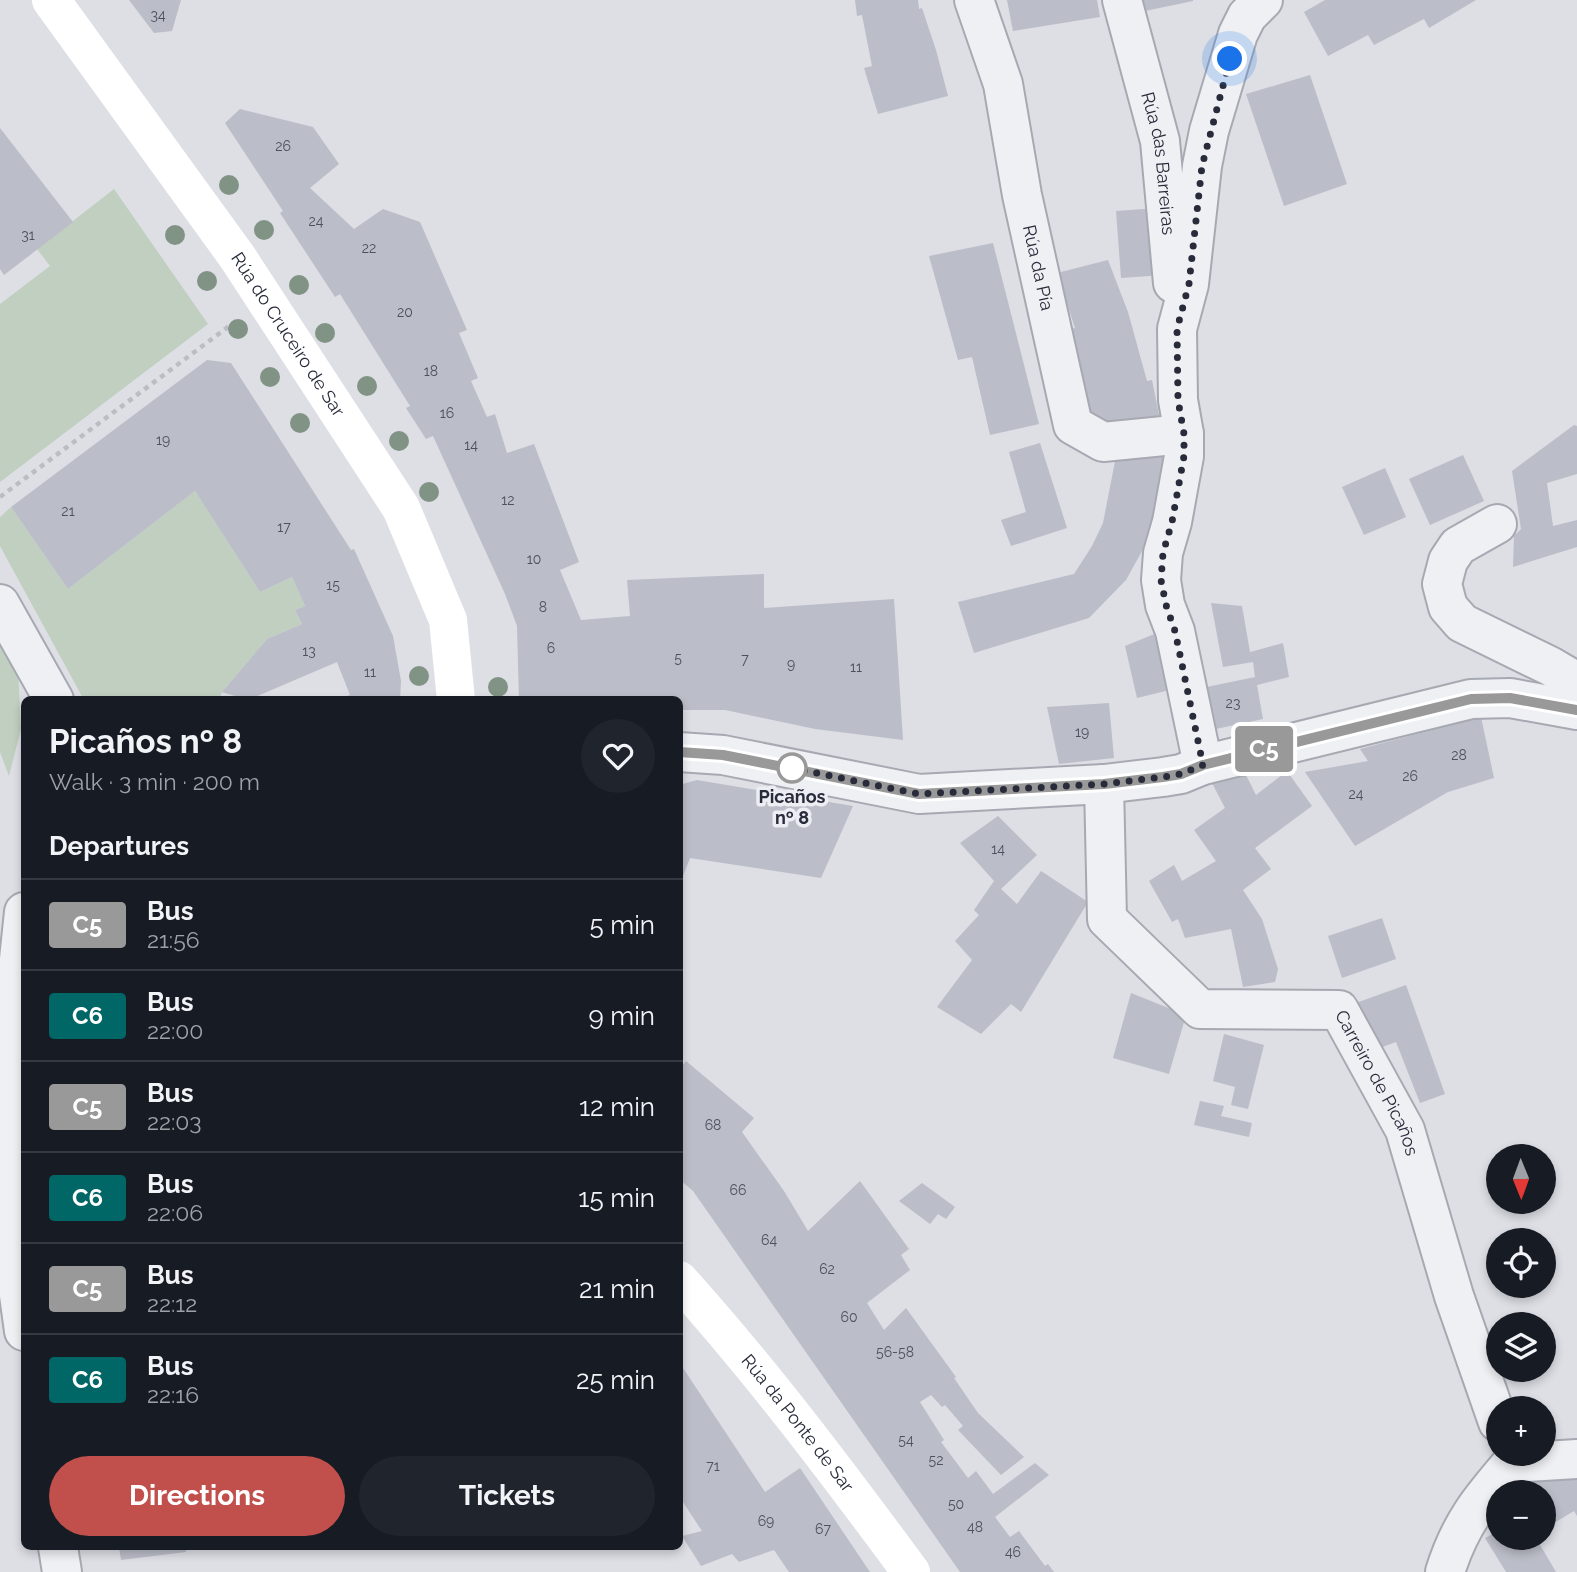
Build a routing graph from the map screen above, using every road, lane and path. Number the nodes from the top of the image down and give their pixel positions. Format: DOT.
graph roads {
  1 [pos="51,0"];
  2 [pos="974,0"];
  3 [pos="1122,0"];
  4 [pos="1262,0"];
  5 [pos="265,300"];
  6 [pos="1177,329"];
  7 [pos="1184,434"];
  8 [pos="0,497"];
  9 [pos="1497,524"];
  10 [pos="0,604"];
  11 [pos="1577,682"];
  12 [pos="50,696"];
  13 [pos="456,696"];
  14 [pos="1577,710"];
  15 [pos="683,752"];
  16 [pos="1203,765"];
  17 [pos="1104,784"];
  18 [pos="21,941"];
  19 [pos="683,1284"];
  20 [pos="21,1309"];
  21 [pos="1489,1396"];
  22 [pos="1556,1459"];
  23 [pos="1577,1459"];
  24 [pos="1505,1466"];
  25 [pos="58,1550"];
  26 [pos="62,1572"];
  27 [pos="911,1572"];
  28 [pos="1445,1572"];
  1 -- 5 [label="street, Rúa do Cruceiro de Sar"];
  2 -- 7 [label="street, Rúa da Pía"];
  3 -- 6 [label="street, Rúa das Barreiras"];
  4 -- 6 [label="street"];
  5 -- 8 [label="path"];
  5 -- 13 [label="street, Rúa do Cruceiro de Sar"];
  6 -- 7 [label="street"];
  7 -- 16 [label="street"];
  9 -- 11 [label="street"];
  10 -- 12 [label="street"];
  14 -- 16 [label="street"];
  15 -- 17 [label="street"];
  16 -- 17 [label="street"];
  17 -- 21 [label="street, Carreiro de Picaños"];
  18 -- 20 [label="street"];
  19 -- 27 [label="street, Rúa da Ponte de Sar"];
  22 -- 23 [label="street"];
  24 -- 28 [label="street"];
  25 -- 26 [label="street"];
}
